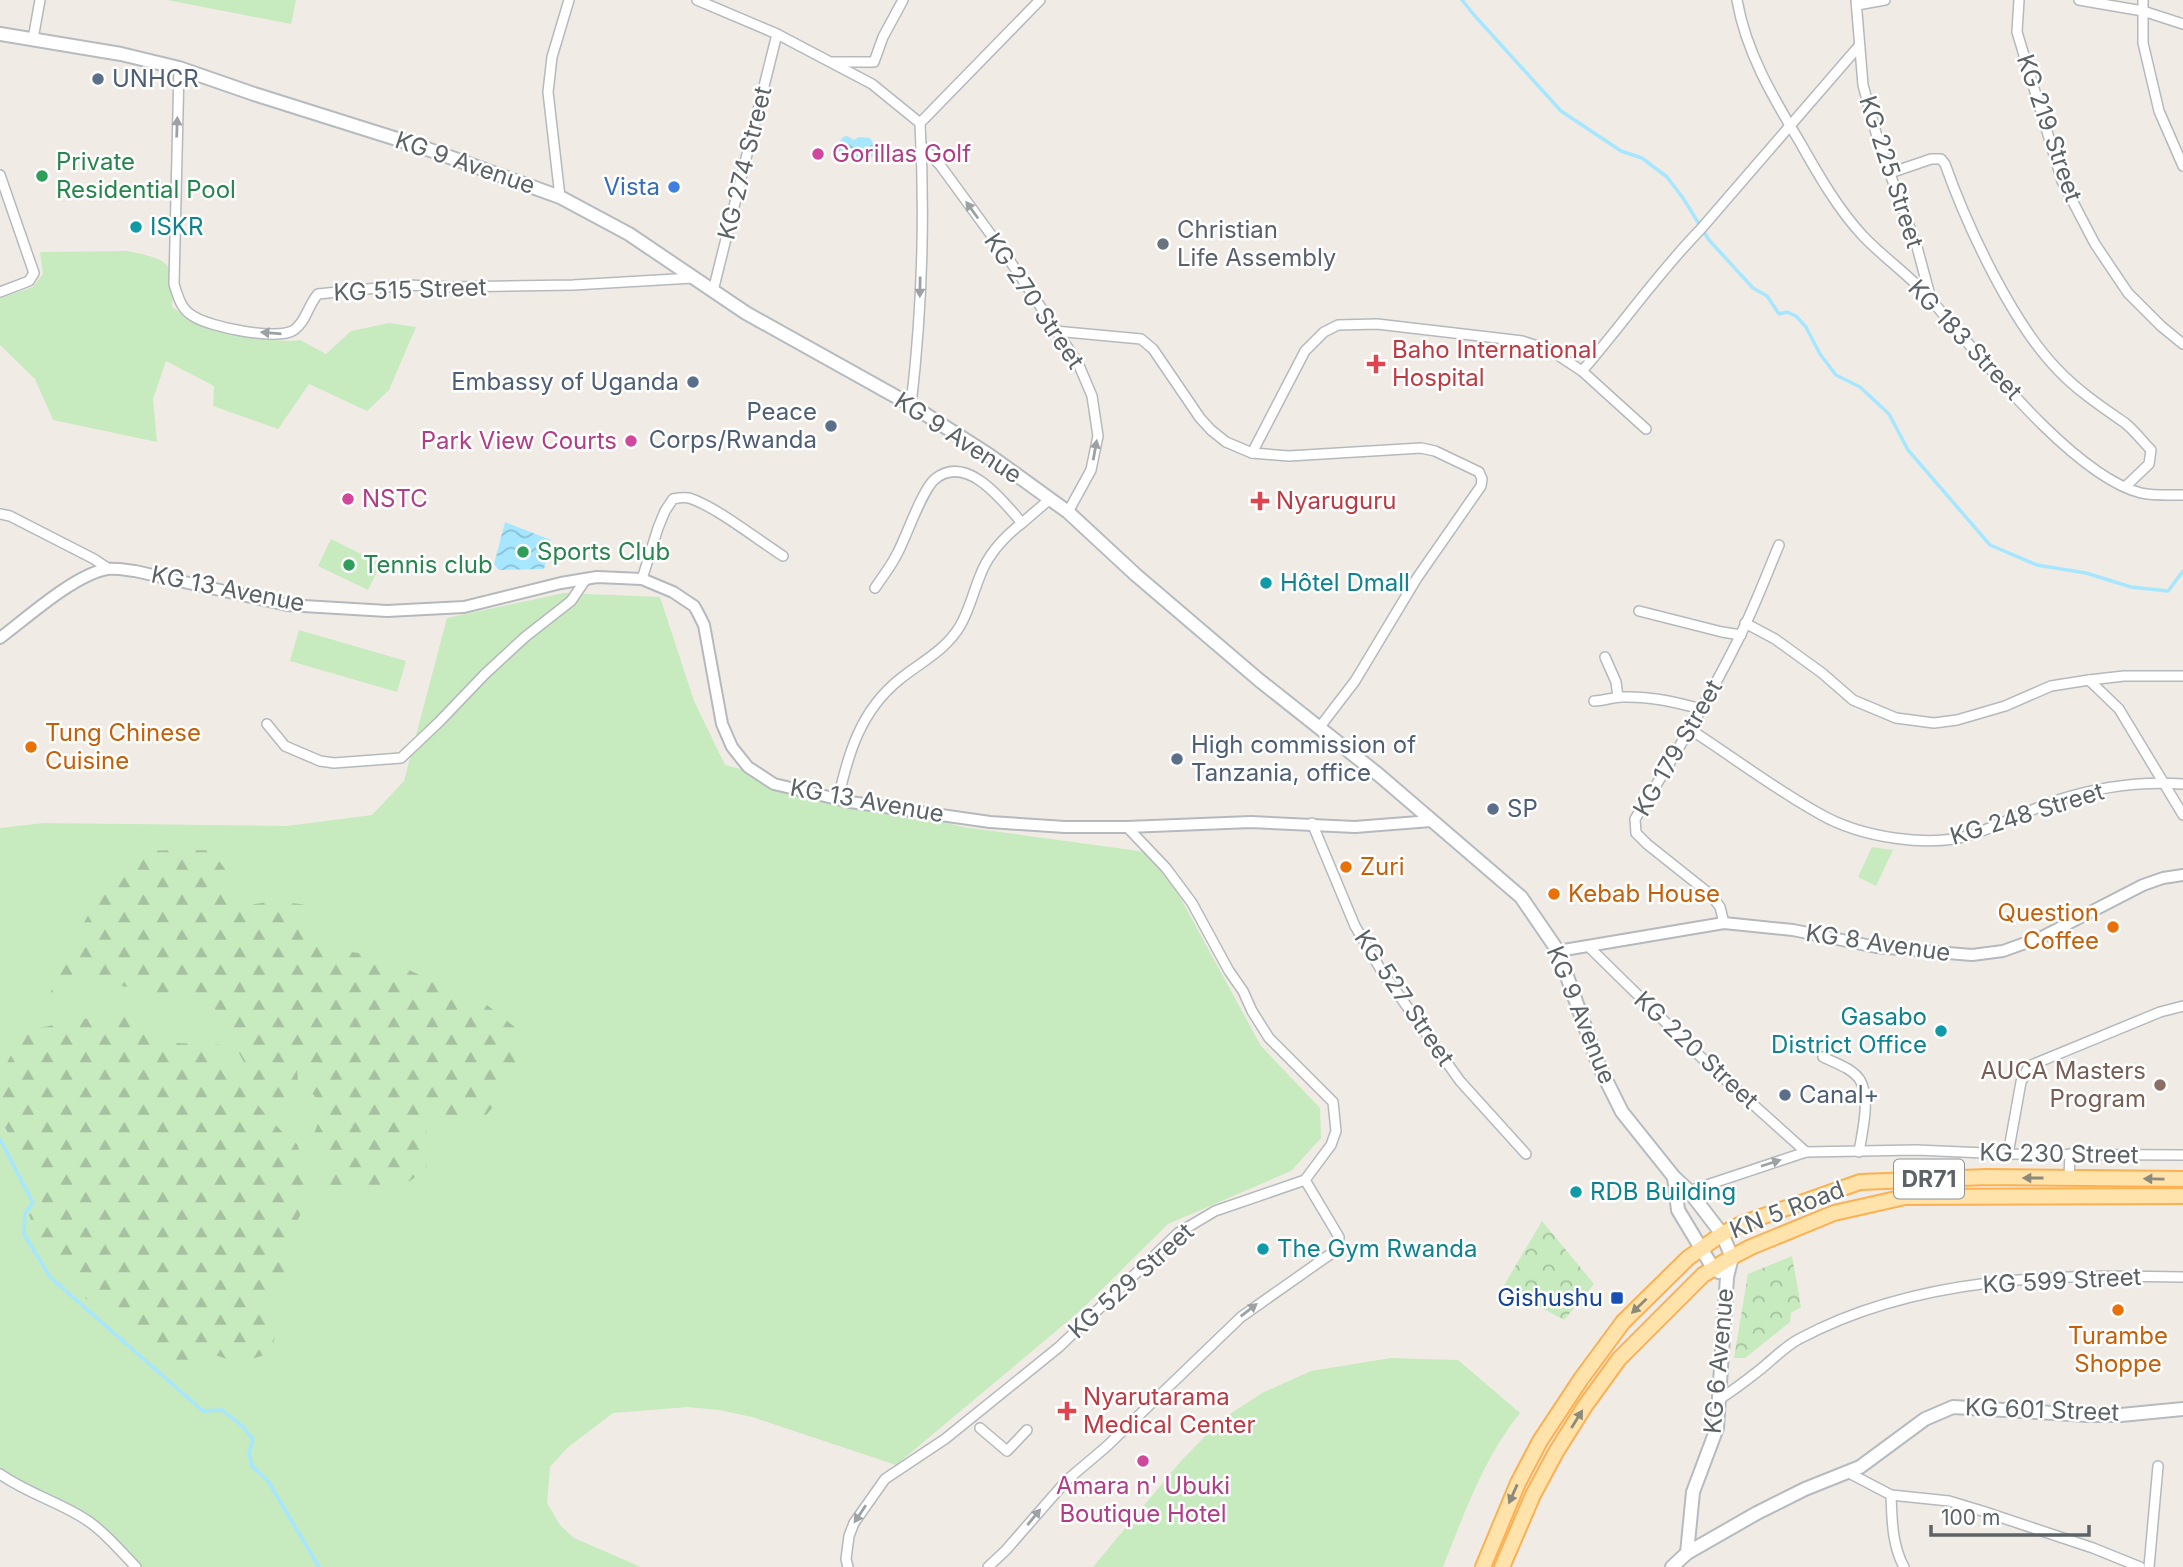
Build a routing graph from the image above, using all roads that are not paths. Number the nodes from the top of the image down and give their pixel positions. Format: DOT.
graph roads {
  1 [pos="40,0"];
  2 [pos="569,0"];
  3 [pos="698,0"];
  4 [pos="904,0"];
  5 [pos="1040,0"];
  6 [pos="1737,0"];
  7 [pos="1885,0"];
  8 [pos="2019,0"];
  9 [pos="2079,0"];
  10 [pos="2143,0"];
  11 [pos="1857,3"];
  12 [pos="2143,11"];
  13 [pos="2183,24"];
  14 [pos="0,34"];
  15 [pos="777,34"];
  16 [pos="33,39"];
  17 [pos="1859,46"];
  18 [pos="831,62"];
  19 [pos="179,68"];
  20 [pos="920,123"];
  21 [pos="1790,127"];
  22 [pos="921,145"];
  23 [pos="2183,166"];
  24 [pos="1890,173"];
  25 [pos="0,175"];
  26 [pos="560,197"];
  27 [pos="695,277"];
  28 [pos="0,292"];
  29 [pos="713,292"];
  30 [pos="1932,300"];
  31 [pos="1055,331"];
  32 [pos="2183,344"];
  33 [pos="1582,371"];
  34 [pos="911,405"];
  35 [pos="1646,429"];
  36 [pos="1252,453"];
  37 [pos="2125,487"];
  38 [pos="2183,495"];
  39 [pos="1050,499"];
  40 [pos="1068,512"];
  41 [pos="0,514"];
  42 [pos="1023,523"];
  43 [pos="1779,545"];
  44 [pos="783,556"];
  45 [pos="109,569"];
  46 [pos="586,579"];
  47 [pos="642,579"];
  48 [pos="875,588"];
  49 [pos="1639,611"];
  50 [pos="1745,623"];
  51 [pos="1741,635"];
  52 [pos="0,638"];
  53 [pos="1605,657"];
  54 [pos="2183,676"];
  55 [pos="2089,680"];
  56 [pos="1618,697"];
  57 [pos="1594,701"];
  58 [pos="1701,709"];
  59 [pos="267,724"];
  60 [pos="1319,728"];
  61 [pos="1691,730"];
  62 [pos="2163,783"];
  63 [pos="2183,783"];
  64 [pos="838,800"];
  65 [pos="2183,814"];
  66 [pos="1431,821"];
  67 [pos="1312,823"];
  68 [pos="1127,827"];
  69 [pos="2183,875"];
  70 [pos="1724,923"];
  71 [pos="1589,947"];
  72 [pos="1559,951"];
  73 [pos="2183,1006"];
  74 [pos="1823,1057"];
  75 [pos="1806,1152"];
  76 [pos="1859,1152"];
  77 [pos="1526,1154"];
  78 [pos="2008,1154"];
  79 [pos="2070,1154"];
  80 [pos="2183,1155"];
  81 [pos="1674,1177"];
  82 [pos="2069,1178"];
  83 [pos="2183,1179"];
  84 [pos="1305,1180"];
  85 [pos="1689,1191"];
  86 [pos="2183,1196"];
  87 [pos="1722,1234"];
  88 [pos="1702,1248"];
  89 [pos="1732,1257"];
  90 [pos="1713,1268"];
  91 [pos="1727,1277"];
  92 [pos="2183,1277"];
  93 [pos="1719,1400"];
  94 [pos="2183,1409"];
  95 [pos="980,1428"];
  96 [pos="1027,1430"];
  97 [pos="2158,1466"];
  98 [pos="1849,1473"];
  99 [pos="0,1474"];
  100 [pos="1891,1495"];
  101 [pos="1687,1553"];
  102 [pos="136,1567"];
  103 [pos="848,1567"];
  104 [pos="988,1567"];
  105 [pos="1483,1567"];
  106 [pos="1502,1567"];
  107 [pos="1672,1567"];
  108 [pos="1683,1567"];
  109 [pos="1904,1567"];
  110 [pos="2140,1567"];
  111 [pos="2149,1567"];
  1 -- 16 [label="street"];
  2 -- 26 [label="street"];
  3 -- 15 [label="street"];
  4 -- 18 [label="street"];
  5 -- 20 [label="street"];
  6 -- 21 [label="street, KG 183 Street"];
  7 -- 11 [label="street"];
  8 -- 32 [label="street, KG 219 Street"];
  9 -- 12 [label="street"];
  10 -- 12 [label="street"];
  11 -- 17 [label="street, KG 225 Street"];
  12 -- 13 [label="street"];
  12 -- 23 [label="street"];
  14 -- 16 [label="main road, KG 9 Avenue"];
  15 -- 18 [label="street"];
  15 -- 29 [label="street, KG 274 Street"];
  16 -- 19 [label="main road, KG 9 Avenue"];
  17 -- 21 [label="street"];
  17 -- 24 [label="street, KG 225 Street"];
  18 -- 20 [label="street"];
  19 -- 26 [label="main road, KG 9 Avenue"];
  27 -- 19 [label="street, KG 515 Street, one-way"];
  20 -- 22 [label="street"];
  21 -- 30 [label="street, KG 183 Street"];
  21 -- 33 [label="street"];
  31 -- 22 [label="street, KG 270 Street, one-way"];
  22 -- 34 [label="street, one-way"];
  24 -- 30 [label="street, KG 225 Street"];
  24 -- 37 [label="street"];
  25 -- 28 [label="street"];
  26 -- 27 [label="main road, KG 9 Avenue"];
  27 -- 29 [label="main road, KG 9 Avenue"];
  29 -- 34 [label="main road, KG 9 Avenue"];
  30 -- 37 [label="street, KG 183 Street"];
  31 -- 36 [label="street"];
  40 -- 31 [label="street, KG 270 Street, one-way"];
  33 -- 35 [label="street"];
  33 -- 36 [label="street"];
  34 -- 39 [label="main road, KG 9 Avenue"];
  36 -- 60 [label="street"];
  37 -- 38 [label="street, KG 183 Street"];
  39 -- 40 [label="main road, KG 9 Avenue"];
  39 -- 42 [label="street"];
  40 -- 60 [label="main road, KG 9 Avenue"];
  41 -- 45 [label="street"];
  42 -- 48 [label="street"];
  42 -- 64 [label="street"];
  43 -- 50 [label="street, KG 179 Street"];
  44 -- 47 [label="street"];
  45 -- 46 [label="street, KG 13 Avenue"];
  45 -- 52 [label="street, KG 13 Avenue"];
  46 -- 47 [label="street, KG 13 Avenue"];
  46 -- 59 [label="street"];
  47 -- 64 [label="street, KG 13 Avenue"];
  49 -- 51 [label="street"];
  50 -- 51 [label="street, KG 179 Street"];
  50 -- 55 [label="street"];
  51 -- 58 [label="street, KG 179 Street"];
  53 -- 56 [label="street"];
  54 -- 55 [label="street"];
  55 -- 62 [label="street"];
  56 -- 57 [label="street"];
  56 -- 58 [label="street"];
  58 -- 61 [label="street, KG 179 Street"];
  60 -- 66 [label="main road, KG 9 Avenue"];
  61 -- 62 [label="street, KG 248 Street"];
  61 -- 70 [label="street, KG 179 Street"];
  62 -- 63 [label="street, KG 248 Street"];
  62 -- 65 [label="street"];
  64 -- 68 [label="street, KG 13 Avenue"];
  66 -- 67 [label="street, KG 13 Avenue"];
  66 -- 72 [label="main road, KG 9 Avenue"];
  67 -- 68 [label="street, KG 13 Avenue"];
  67 -- 77 [label="street, KG 527 Street"];
  68 -- 84 [label="street"];
  69 -- 70 [label="street, KG 8 Avenue"];
  70 -- 71 [label="street, KG 8 Avenue"];
  71 -- 72 [label="street, KG 8 Avenue"];
  71 -- 75 [label="street, KG 220 Street"];
  72 -- 81 [label="main road, KG 9 Avenue"];
  73 -- 78 [label="street"];
  74 -- 76 [label="street"];
  75 -- 76 [label="street, KG 230 Street"];
  85 -- 75 [label="street, KG 230 Street, one-way"];
  76 -- 78 [label="street, KG 230 Street"];
  78 -- 79 [label="street, KG 230 Street"];
  79 -- 80 [label="street, KG 230 Street"];
  79 -- 82 [label="street"];
  81 -- 85 [label="main road, KG 9 Avenue"];
  81 -- 88 [label="main road"];
  83 -- 82 [label="main road, KN 5 Road / DR71, one-way"];
  82 -- 87 [label="main road, KN 5 Road / DR71, one-way"];
  84 -- 103 [label="street, KG 529 Street, one-way"];
  104 -- 84 [label="street, one-way"];
  85 -- 87 [label="main road, KG 9 Avenue"];
  86 -- 89 [label="main road, KN 5 Road / DR71"];
  87 -- 88 [label="main road, KN 5 Road / DR71"];
  87 -- 89 [label="main road, KG 9 Avenue"];
  88 -- 90 [label="main road"];
  88 -- 105 [label="main road, KN 5 Road / DR71, one-way"];
  89 -- 90 [label="main road, KN 5 Road / DR71"];
  89 -- 91 [label="main road, KG 6 Avenue"];
  90 -- 91 [label="main road, KG 6 Avenue"];
  106 -- 90 [label="main road, KN 5 Road / DR71, one-way"];
  91 -- 93 [label="main road, KG 6 Avenue"];
  92 -- 93 [label="street, KG 599 Street"];
  93 -- 101 [label="main road, KG 6 Avenue"];
  94 -- 98 [label="main road, KG 601 Street"];
  95 -- 96 [label="street"];
  97 -- 111 [label="street"];
  98 -- 100 [label="street"];
  98 -- 101 [label="main road, KG 601 Street"];
  99 -- 102 [label="street"];
  100 -- 109 [label="street"];
  100 -- 110 [label="street"];
  101 -- 107 [label="main road, KG 601 Street"];
  101 -- 108 [label="street, KG 6 Avenue"];
}
